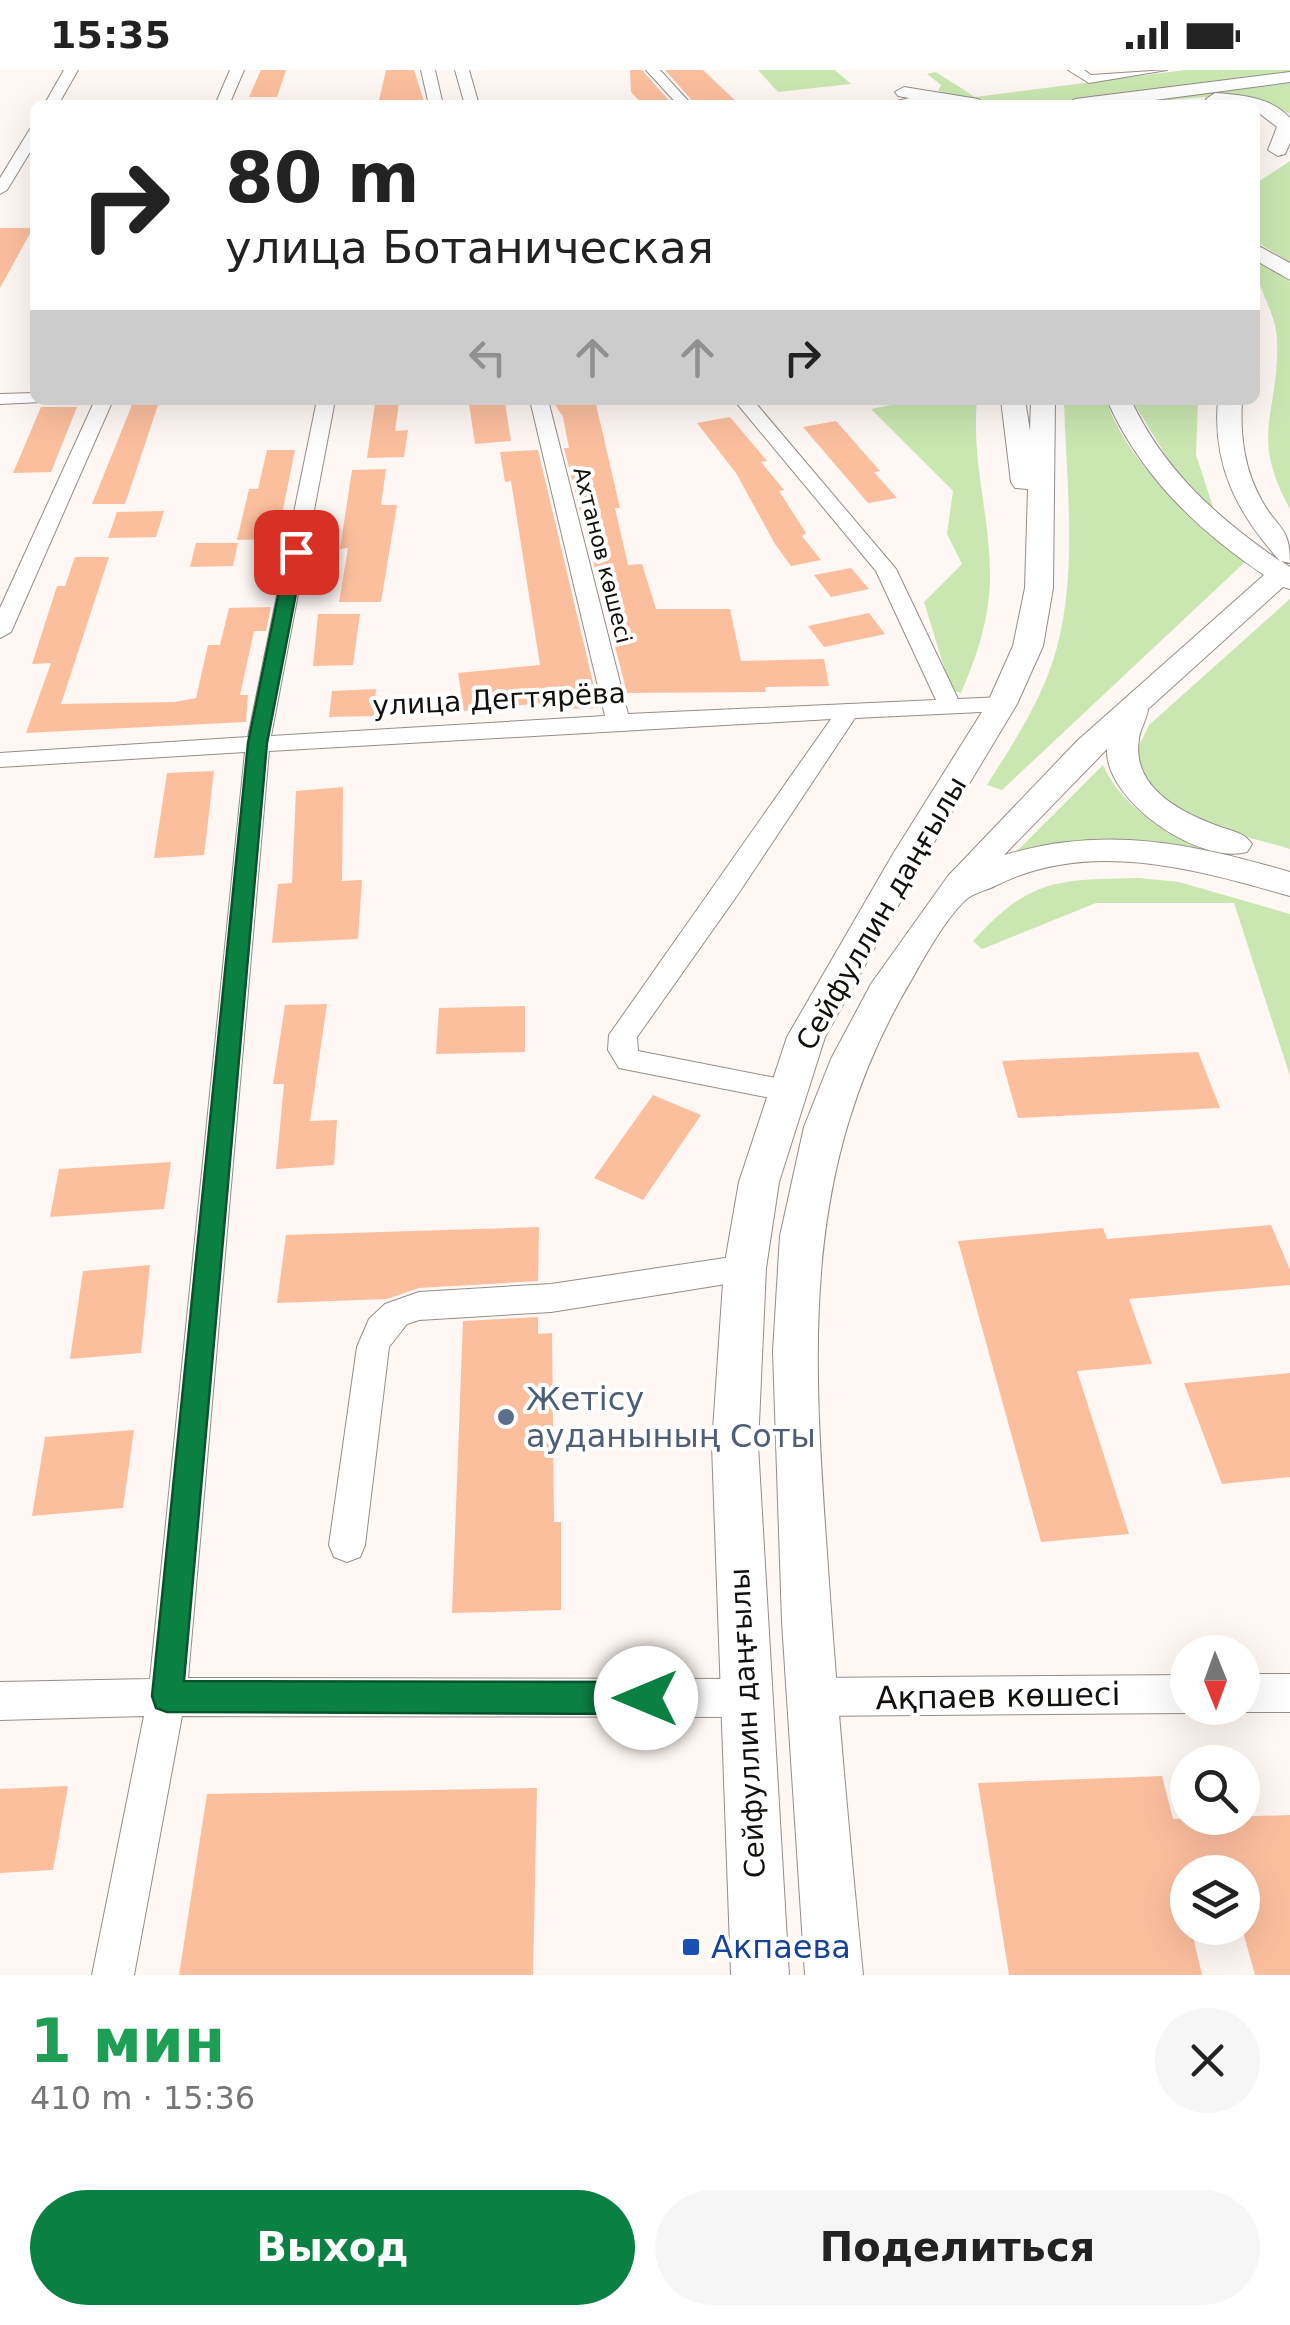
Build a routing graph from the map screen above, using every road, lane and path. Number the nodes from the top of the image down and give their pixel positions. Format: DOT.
graph roads {
  1 [pos="71,70"];
  2 [pos="237,70"];
  3 [pos="428,70"];
  4 [pos="462,70"];
  5 [pos="653,70"];
  6 [pos="1075,70"];
  7 [pos="1160,70"];
  8 [pos="1290,77"];
  9 [pos="911,97"];
  10 [pos="54,100"];
  11 [pos="224,100"];
  12 [pos="435,100"];
  13 [pos="471,100"];
  14 [pos="680,100"];
  15 [pos="936,100"];
  16 [pos="1113,100"];
  17 [pos="1260,107"];
  18 [pos="30,141"];
  19 [pos="1284,146"];
  20 [pos="1260,160"];
  21 [pos="30,162"];
  22 [pos="0,163"];
  23 [pos="17,163"];
  24 [pos="0,190"];
  25 [pos="1260,253"];
  26 [pos="1290,274"];
  27 [pos="30,398"];
  28 [pos="0,399"];
  29 [pos="102,405"];
  30 [pos="325,405"];
  31 [pos="540,405"];
  32 [pos="747,405"];
  33 [pos="1014,405"];
  34 [pos="1043,405"];
  35 [pos="1122,405"];
  36 [pos="1230,405"];
  37 [pos="1039,570"];
  38 [pos="1284,572"];
  39 [pos="0,632"];
  40 [pos="1002,704"];
  41 [pos="950,706"];
  42 [pos="1136,707"];
  43 [pos="848,711"];
  44 [pos="618,722"];
  45 [pos="258,743"];
  46 [pos="0,760"];
  47 [pos="1290,860"];
  48 [pos="1290,884"];
  49 [pos="952,895"];
  50 [pos="786,1090"];
  51 [pos="745,1268"];
  52 [pos="346,1545"];
  53 [pos="1260,1693"];
  54 [pos="1290,1693"];
  55 [pos="1170,1694"];
  56 [pos="167,1696"];
  57 [pos="744,1698"];
  58 [pos="809,1698"];
  59 [pos="0,1701"];
  60 [pos="113,1975"];
  61 [pos="760,1975"];
  62 [pos="834,1975"];
  1 -- 10 [label="street"];
  2 -- 11 [label="street"];
  3 -- 12 [label="street"];
  4 -- 13 [label="street"];
  5 -- 14 [label="street"];
  6 -- 7 [label="street"];
  8 -- 16 [label="main road"];
  9 -- 15 [label="main road"];
  17 -- 19 [label="main road"];
  18 -- 23 [label="street"];
  19 -- 20 [label="main road"];
  21 -- 23 [label="street"];
  22 -- 23 [label="street"];
  23 -- 24 [label="street"];
  25 -- 26 [label="main road"];
  27 -- 28 [label="street"];
  29 -- 39 [label="street"];
  30 -- 45 [label="street"];
  31 -- 44 [label="street, Ахтанов көшесі"];
  32 -- 41 [label="street"];
  33 -- 37 [label="main road"];
  34 -- 37 [label="main road, Сейфуллин даңғылы"];
  35 -- 38 [label="main road"];
  36 -- 38 [label="main road"];
  37 -- 40 [label="main road, Сейфуллин даңғылы"];
  38 -- 42 [label="main road, Сейфуллин даңғылы"];
  40 -- 41 [label="street, улица Дегтярёва"];
  40 -- 50 [label="main road, Сейфуллин даңғылы"];
  41 -- 43 [label="street, улица Дегтярёва"];
  42 -- 47 [label="main road"];
  42 -- 49 [label="main road, Сейфуллин даңғылы"];
  43 -- 44 [label="street, улица Дегтярёва"];
  43 -- 50 [label="street"];
  44 -- 45 [label="street, улица Дегтярёва"];
  45 -- 46 [label="street, улица Дегтярёва"];
  45 -- 56 [label="street"];
  48 -- 49 [label="main road"];
  49 -- 58 [label="main road, Сейфуллин даңғылы"];
  50 -- 51 [label="main road, Сейфуллин даңғылы"];
  51 -- 52 [label="street"];
  51 -- 57 [label="main road, Сейфуллин даңғылы"];
  53 -- 54 [label="street"];
  55 -- 58 [label="street, Ақпаев көшесі"];
  56 -- 57 [label="street"];
  56 -- 59 [label="street"];
  56 -- 60 [label="street"];
  57 -- 61 [label="main road, Сейфуллин даңғылы"];
  58 -- 62 [label="main road, Сейфуллин даңғылы"];
}
